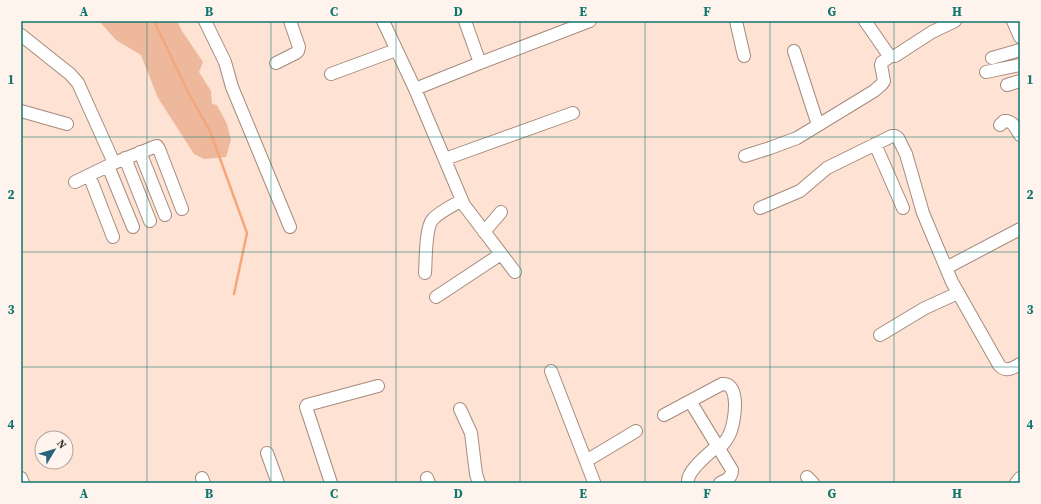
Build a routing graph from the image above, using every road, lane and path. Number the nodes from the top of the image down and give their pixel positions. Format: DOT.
graph roads {
  1 [pos="205,21"];
  2 [pos="290,21"];
  3 [pos="383,21"];
  4 [pos="464,21"];
  5 [pos="736,21"];
  6 [pos="865,21"];
  7 [pos="1013,21"];
  8 [pos="590,22"];
  9 [pos="951,22"];
  10 [pos="1020,37"];
  11 [pos="23,39"];
  12 [pos="396,50"];
  13 [pos="1020,50"];
  14 [pos="794,51"];
  15 [pos="744,56"];
  16 [pos="891,56"];
  17 [pos="992,58"];
  18 [pos="276,63"];
  19 [pos="480,63"];
  20 [pos="1020,65"];
  21 [pos="986,72"];
  22 [pos="331,74"];
  23 [pos="1020,82"];
  24 [pos="1008,86"];
  25 [pos="415,89"];
  26 [pos="21,111"];
  27 [pos="573,113"];
  28 [pos="67,124"];
  29 [pos="818,124"];
  30 [pos="1000,125"];
  31 [pos="1020,135"];
  32 [pos="875,144"];
  33 [pos="140,152"];
  34 [pos="745,156"];
  35 [pos="445,159"];
  36 [pos="116,163"];
  37 [pos="89,175"];
  38 [pos="75,182"];
  39 [pos="462,200"];
  40 [pos="182,208"];
  41 [pos="760,208"];
  42 [pos="903,208"];
  43 [pos="501,212"];
  44 [pos="165,215"];
  45 [pos="150,220"];
  46 [pos="290,227"];
  47 [pos="133,228"];
  48 [pos="1020,229"];
  49 [pos="484,232"];
  50 [pos="113,237"];
  51 [pos="501,254"];
  52 [pos="946,268"];
  53 [pos="515,272"];
  54 [pos="425,274"];
  55 [pos="958,293"];
  56 [pos="436,297"];
  57 [pos="880,335"];
  58 [pos="1020,364"];
  59 [pos="551,370"];
  60 [pos="378,386"];
  61 [pos="690,401"];
  62 [pos="460,408"];
  63 [pos="664,415"];
  64 [pos="636,431"];
  65 [pos="718,447"];
  66 [pos="266,453"];
  67 [pos="586,461"];
  68 [pos="21,478"];
  69 [pos="1020,478"];
  70 [pos="23,483"];
  71 [pos="278,483"];
  72 [pos="331,483"];
  73 [pos="479,483"];
  74 [pos="592,483"];
  75 [pos="688,483"];
  76 [pos="720,483"];
  77 [pos="1016,483"];
  1 -- 46 [label="street"];
  2 -- 18 [label="street"];
  3 -- 12 [label="street"];
  4 -- 19 [label="street"];
  5 -- 15 [label="street"];
  6 -- 16 [label="street"];
  7 -- 10 [label="street"];
  8 -- 19 [label="street"];
  9 -- 16 [label="street"];
  11 -- 36 [label="street"];
  12 -- 22 [label="street"];
  12 -- 25 [label="street"];
  13 -- 17 [label="street"];
  14 -- 29 [label="street"];
  16 -- 29 [label="street"];
  19 -- 25 [label="street"];
  20 -- 21 [label="street"];
  23 -- 24 [label="street"];
  25 -- 35 [label="street"];
  26 -- 28 [label="street"];
  27 -- 35 [label="street"];
  29 -- 34 [label="street"];
  30 -- 31 [label="street"];
  32 -- 41 [label="street"];
  32 -- 42 [label="street"];
  32 -- 52 [label="street"];
  33 -- 36 [label="street"];
  33 -- 40 [label="street"];
  33 -- 44 [label="street"];
  35 -- 39 [label="street"];
  36 -- 37 [label="street"];
  36 -- 45 [label="street"];
  36 -- 47 [label="street"];
  37 -- 38 [label="street"];
  37 -- 50 [label="street"];
  39 -- 49 [label="street"];
  39 -- 54 [label="street"];
  43 -- 49 [label="street"];
  48 -- 52 [label="street"];
  49 -- 51 [label="street"];
  51 -- 53 [label="street"];
  51 -- 56 [label="street"];
  52 -- 55 [label="street"];
  55 -- 57 [label="street"];
  55 -- 58 [label="street"];
  59 -- 67 [label="street"];
  60 -- 72 [label="street"];
  61 -- 63 [label="street"];
  61 -- 65 [label="street"];
  61 -- 65 [label="street"];
  62 -- 73 [label="street"];
  64 -- 67 [label="street"];
  65 -- 75 [label="street"];
  65 -- 76 [label="street"];
  66 -- 71 [label="street"];
  67 -- 74 [label="street"];
  68 -- 70 [label="street"];
  69 -- 77 [label="street"];
}
